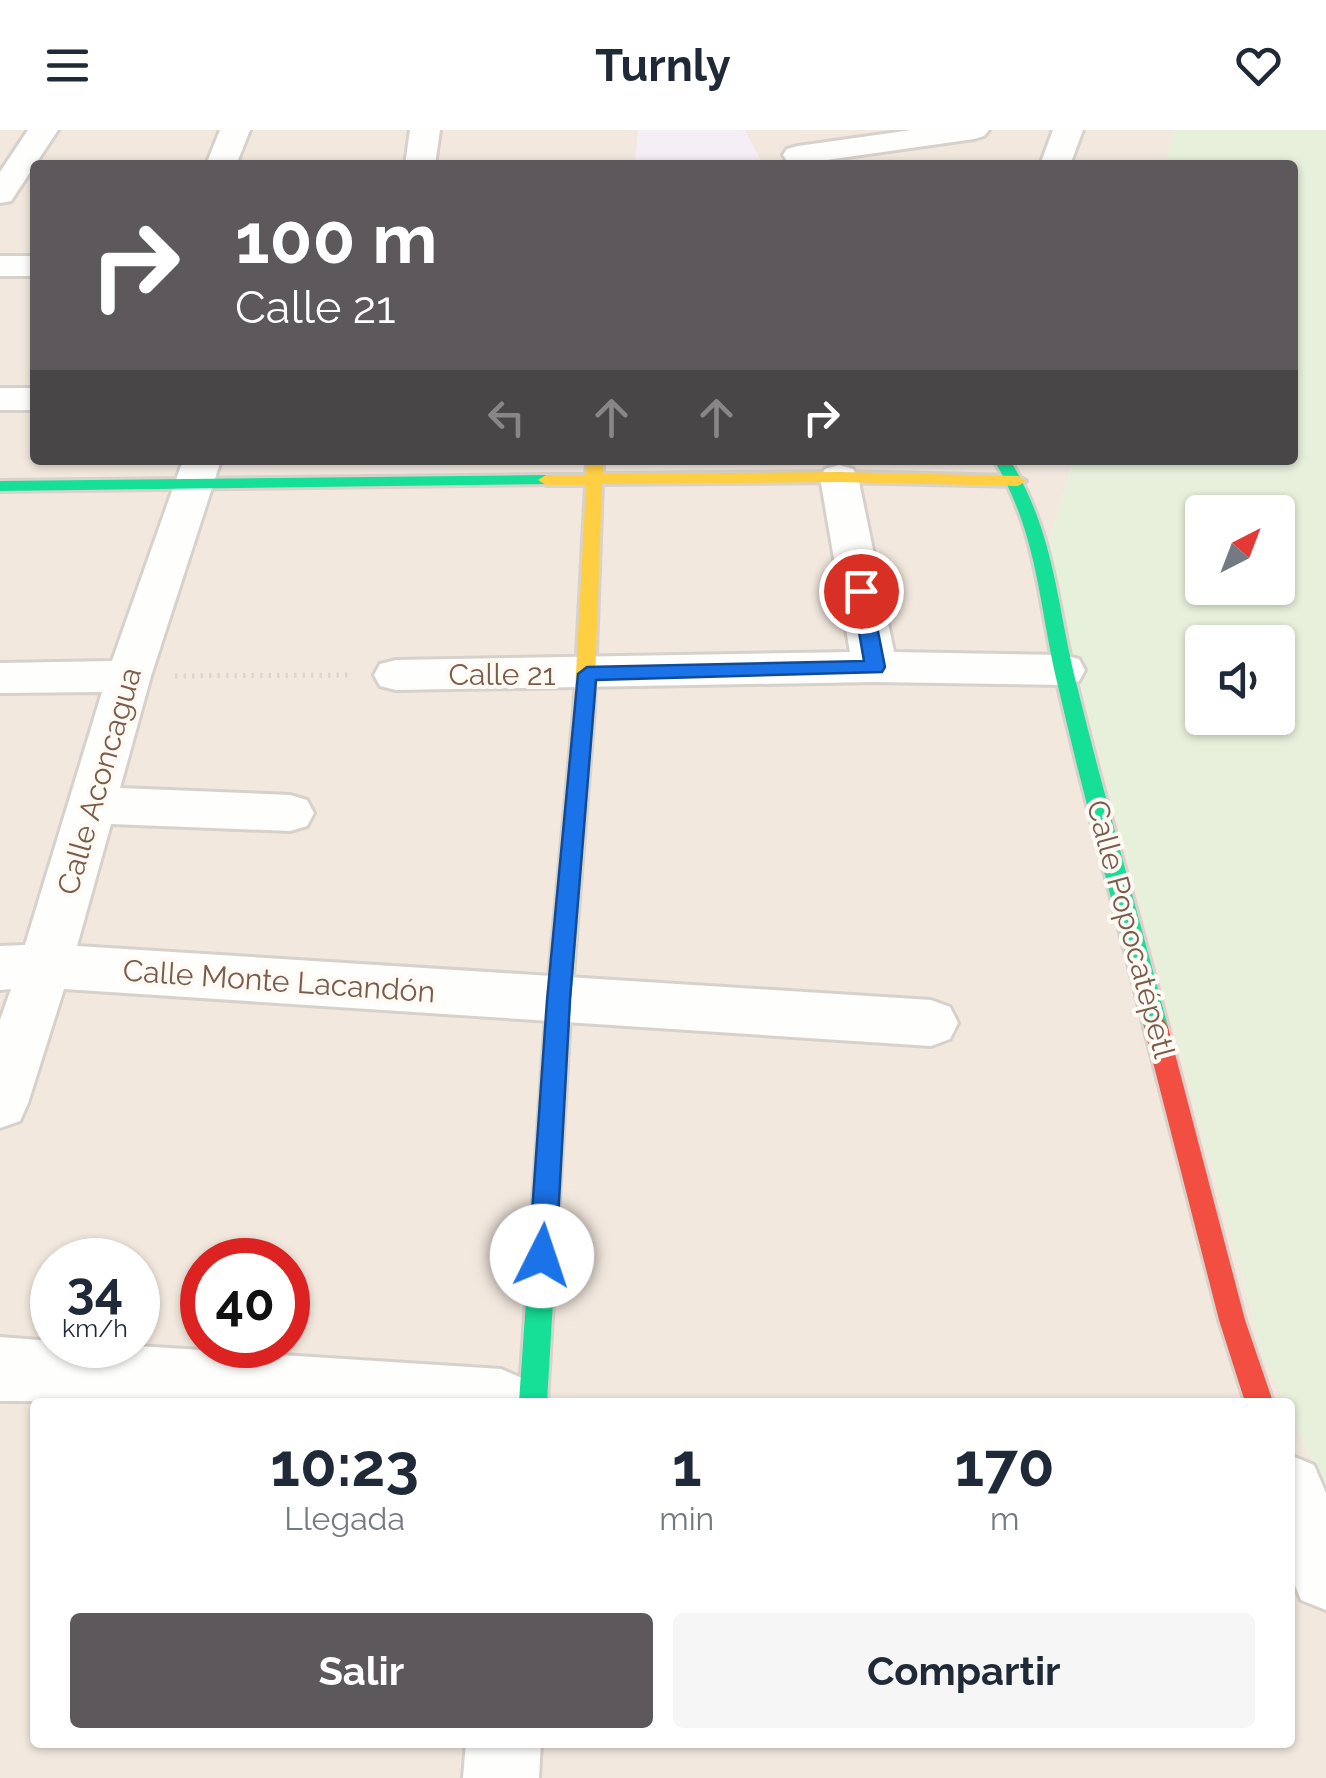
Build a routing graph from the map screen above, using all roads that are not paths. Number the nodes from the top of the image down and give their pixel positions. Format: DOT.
graph roads {
  1 [pos="235,130"];
  2 [pos="425,130"];
  3 [pos="974,130"];
  4 [pos="1068,130"];
  5 [pos="41,134"];
  6 [pos="0,140"];
  7 [pos="796,150"];
  8 [pos="223,160"];
  9 [pos="421,160"];
  10 [pos="1057,160"];
  11 [pos="0,194"];
  12 [pos="0,266"];
  13 [pos="30,266"];
  14 [pos="0,398"];
  15 [pos="30,399"];
  16 [pos="1006,465"];
  17 [pos="594,470"];
  18 [pos="198,472"];
  19 [pos="839,477"];
  20 [pos="1018,481"];
  21 [pos="0,486"];
  22 [pos="875,667"];
  23 [pos="1064,670"];
  24 [pos="587,674"];
  25 [pos="396,675"];
  26 [pos="129,676"];
  27 [pos="0,678"];
  28 [pos="91,805"];
  29 [pos="290,813"];
  30 [pos="22,967"];
  31 [pos="558,1000"];
  32 [pos="931,1023"];
  33 [pos="0,1103"];
  34 [pos="0,1369"];
  35 [pos="440,1398"];
  36 [pos="533,1398"];
  37 [pos="1259,1398"];
  38 [pos="1295,1501"];
  39 [pos="1326,1575"];
  40 [pos="504,1748"];
  41 [pos="501,1778"];
  1 -- 8 [label="street"];
  2 -- 9 [label="street"];
  3 -- 7 [label="street"];
  4 -- 10 [label="street"];
  5 -- 6 [label="street"];
  5 -- 11 [label="street"];
  12 -- 13 [label="street"];
  14 -- 15 [label="street"];
  16 -- 20 [label="street, Calle Popocatépetl"];
  17 -- 18 [label="street"];
  17 -- 19 [label="street"];
  17 -- 24 [label="street"];
  18 -- 21 [label="street"];
  18 -- 26 [label="street, Calle Aconcagua"];
  19 -- 20 [label="street"];
  19 -- 22 [label="street"];
  20 -- 23 [label="street, Calle Popocatépetl"];
  22 -- 23 [label="street, Calle 21"];
  22 -- 24 [label="street, Calle 21"];
  23 -- 37 [label="street, Calle Popocatépetl"];
  24 -- 25 [label="street, Calle 21"];
  24 -- 31 [label="street"];
  26 -- 27 [label="street"];
  26 -- 28 [label="street, Calle Aconcagua"];
  28 -- 29 [label="street"];
  28 -- 30 [label="street, Calle Aconcagua"];
  30 -- 31 [label="street, Calle Monte Lacandón"];
  30 -- 33 [label="street, Calle Aconcagua"];
  31 -- 32 [label="street, Calle Monte Lacandón"];
  31 -- 36 [label="street"];
  34 -- 35 [label="street"];
  38 -- 39 [label="street"];
  40 -- 41 [label="street"];
}
